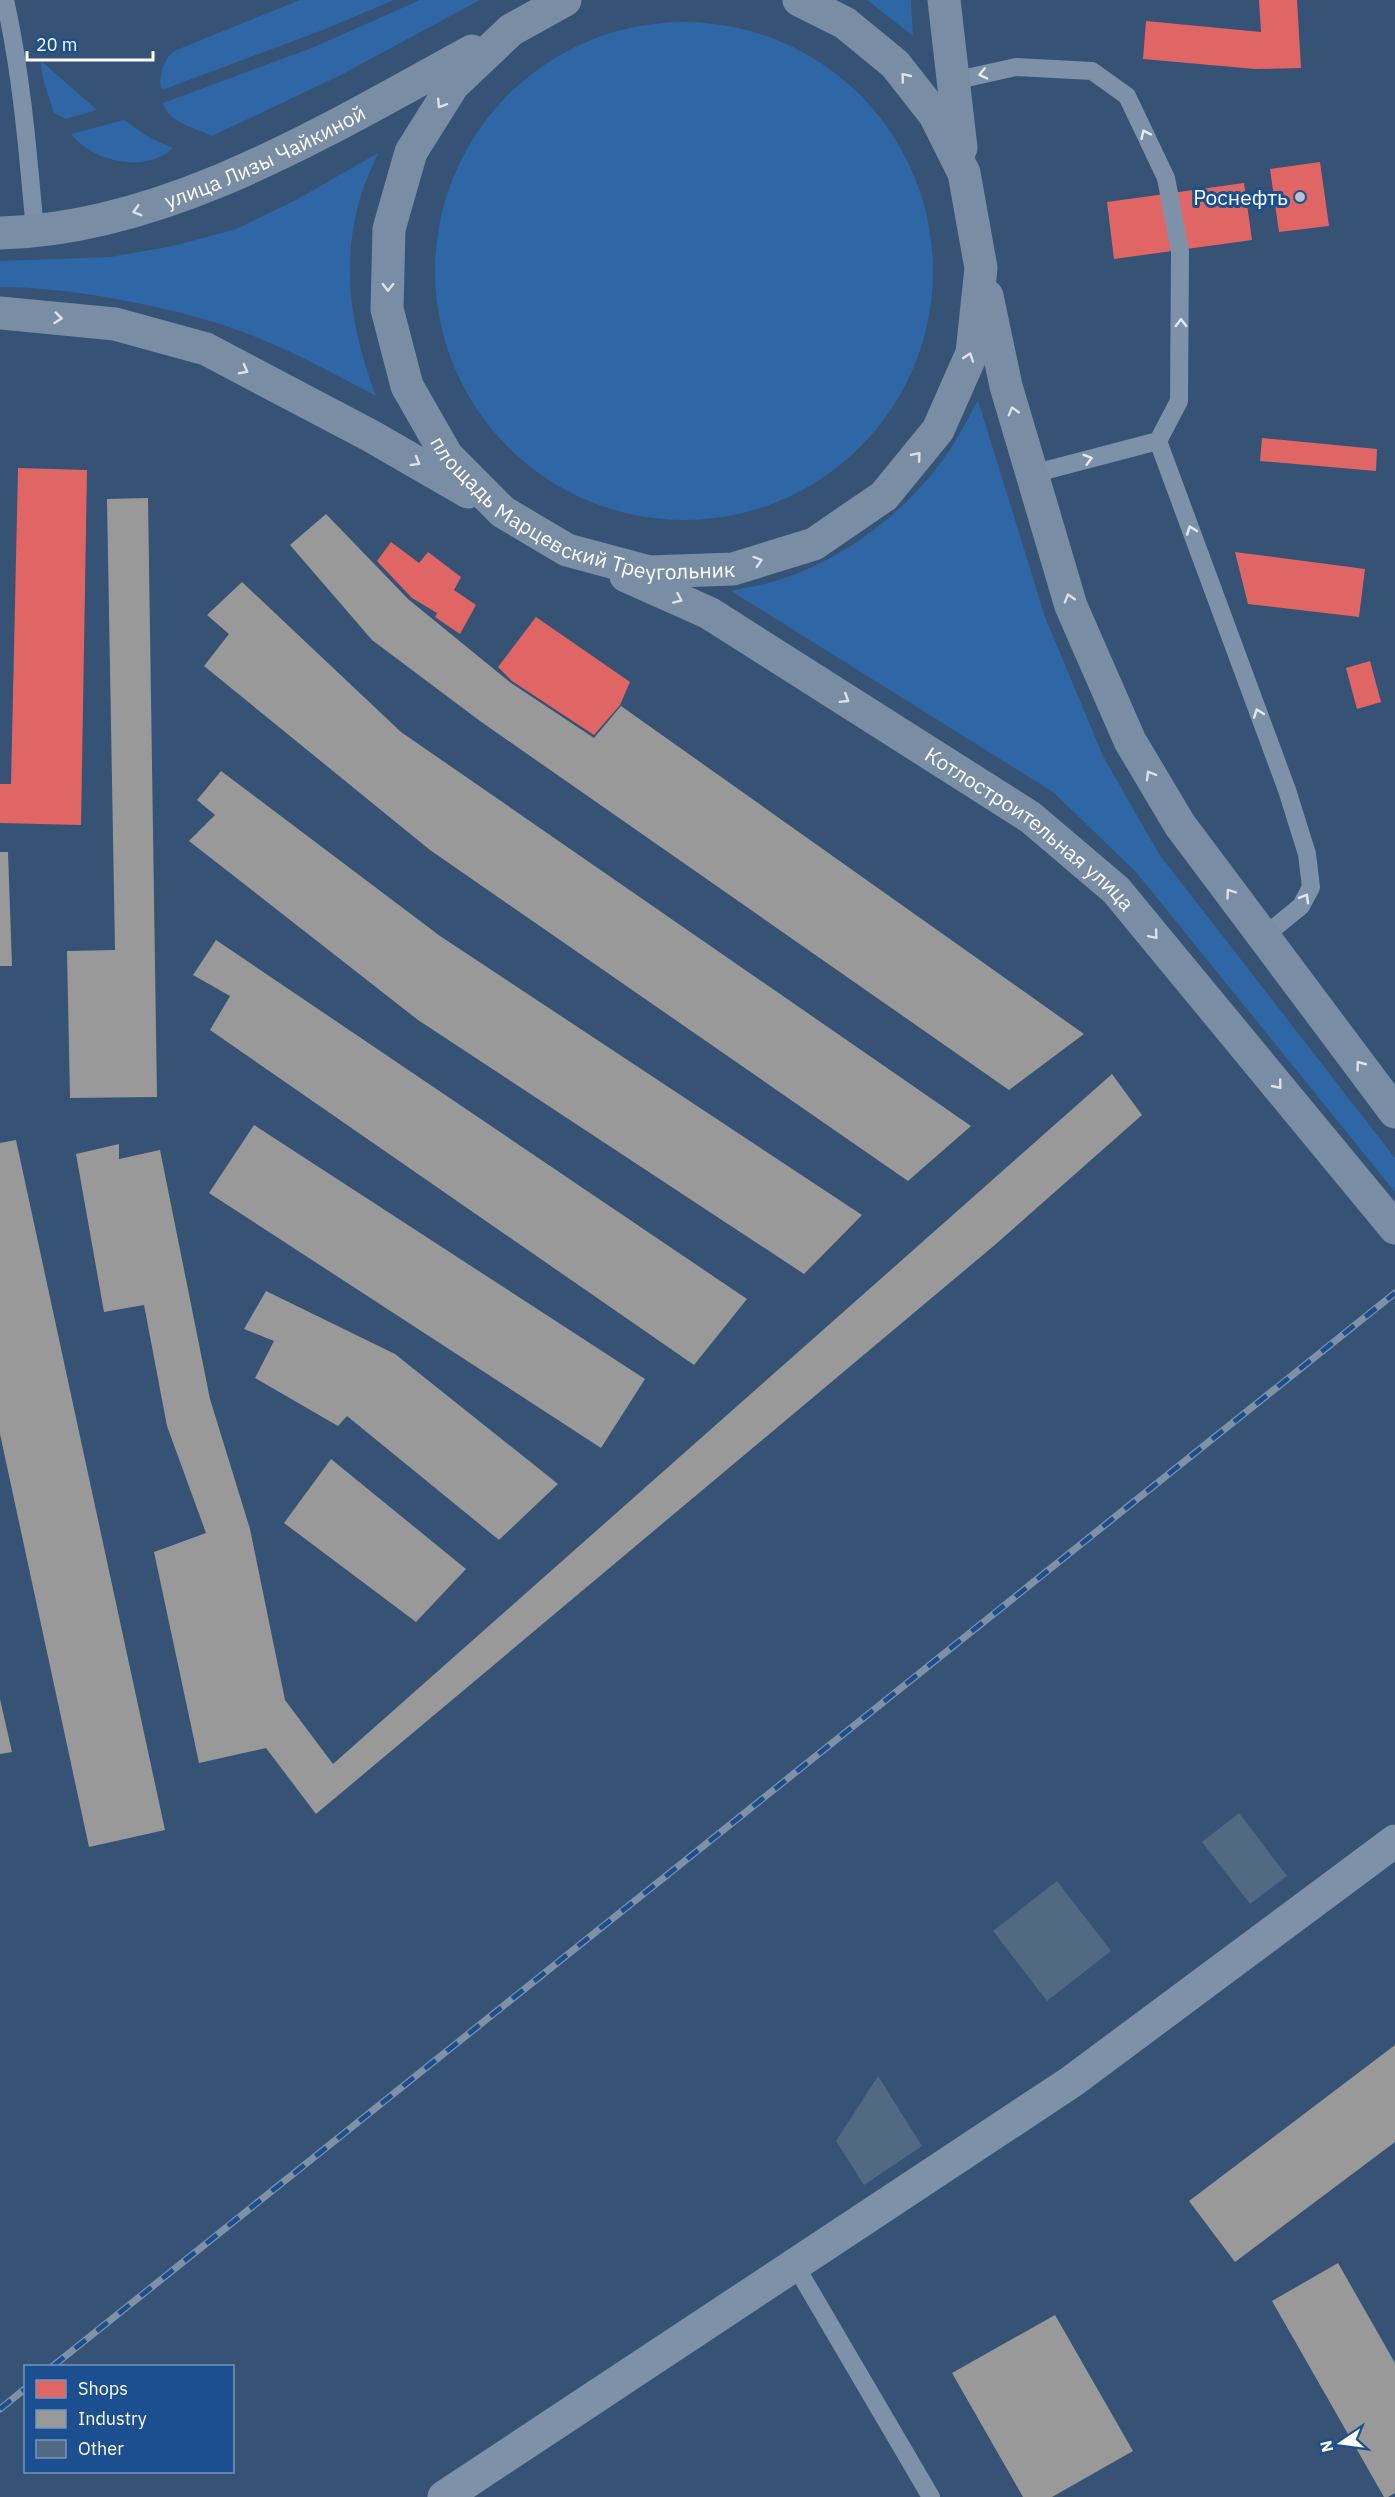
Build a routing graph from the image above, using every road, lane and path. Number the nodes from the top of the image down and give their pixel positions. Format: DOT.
graph roads {
  1 [pos="5,0"];
  2 [pos="562,0"];
  3 [pos="798,0"];
  4 [pos="944,0"];
  5 [pos="511,30"];
  6 [pos="953,81"];
  7 [pos="964,173"];
  8 [pos="35,231"];
  9 [pos="0,233"];
  10 [pos="981,268"];
  11 [pos="0,313"];
  12 [pos="1158,441"];
  13 [pos="1032,474"];
  14 [pos="503,512"];
  15 [pos="567,550"];
  16 [pos="1263,938"];
  17 [pos="1395,1112"];
  18 [pos="1395,1228"];
  19 [pos="1395,1841"];
  20 [pos="795,2265"];
  21 [pos="444,2497"];
  22 [pos="931,2497"];
  1 -- 8 [label="lane"];
  2 -- 5 [label="main road, площадь Марцевский Треугольник"];
  7 -- 3 [label="main road, площадь Марцевский Треугольник, one-way"];
  4 -- 6 [label="main road, площадь Марцевский Треугольник"];
  5 -- 8 [label="main road, улица Лизы Чайкиной, one-way"];
  5 -- 14 [label="main road, площадь Марцевский Треугольник, one-way"];
  6 -- 7 [label="main road, площадь Марцевский Треугольник"];
  12 -- 6 [label="lane, one-way"];
  7 -- 10 [label="main road, площадь Марцевский Треугольник"];
  8 -- 9 [label="main road, улица Лизы Чайкиной"];
  13 -- 10 [label="main road, one-way"];
  15 -- 10 [label="main road, площадь Марцевский Треугольник, one-way"];
  11 -- 14 [label="main road, one-way"];
  13 -- 12 [label="lane, one-way"];
  16 -- 12 [label="lane, one-way"];
  16 -- 13 [label="main road, one-way"];
  14 -- 15 [label="main road, площадь Марцевский Треугольник"];
  15 -- 18 [label="main road, Котлостроительная улица, one-way"];
  17 -- 16 [label="main road, one-way"];
  19 -- 20 [label="street"];
  20 -- 21 [label="street"];
  20 -- 22 [label="lane"];
}
